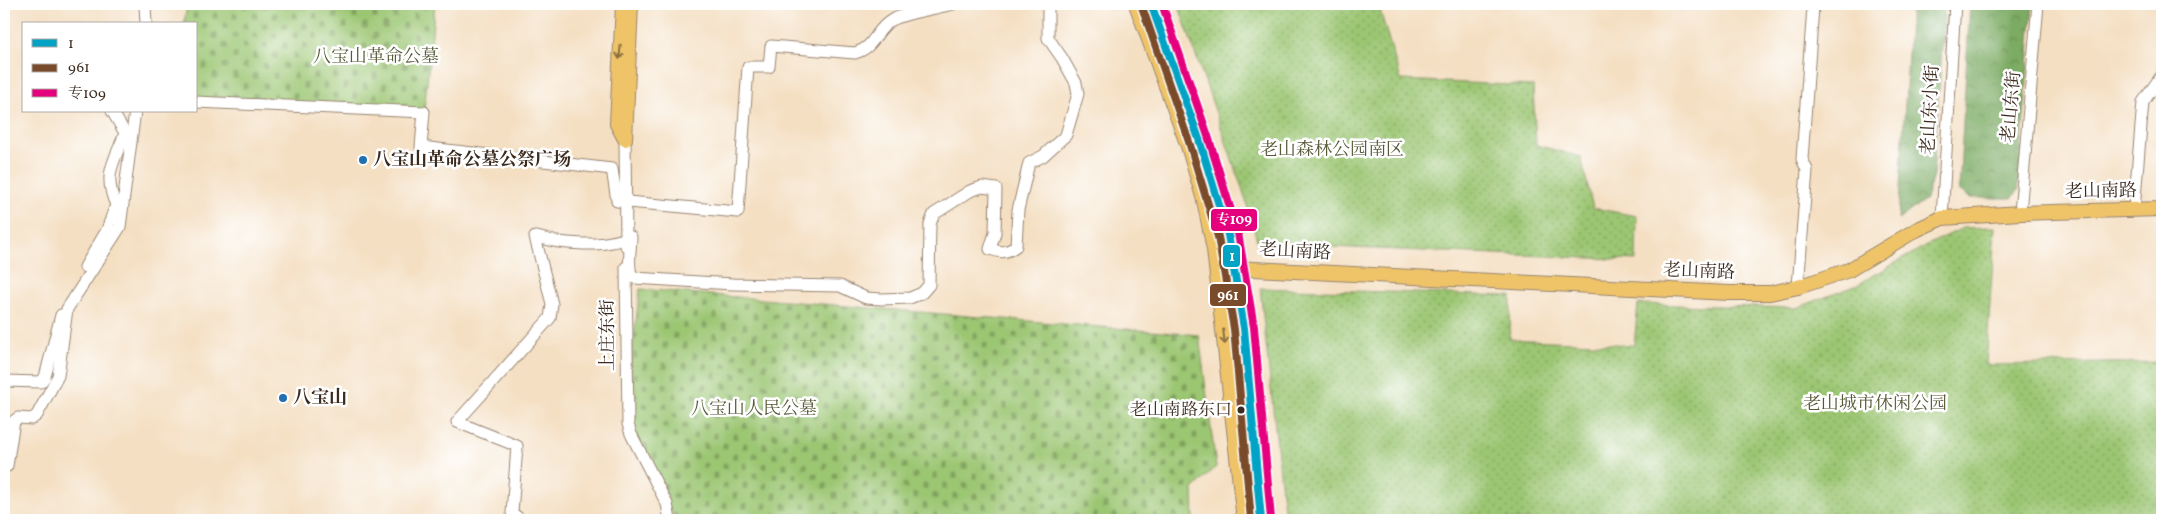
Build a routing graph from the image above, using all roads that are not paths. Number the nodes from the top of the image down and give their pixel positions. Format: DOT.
graph roads {
  1 [pos="145,4"];
  2 [pos="623,4"];
  3 [pos="631,4"];
  4 [pos="953,4"];
  5 [pos="1048,4"];
  6 [pos="1136,4"];
  7 [pos="1151,4"];
  8 [pos="1955,4"];
  9 [pos="2038,4"];
  10 [pos="1813,7"];
  11 [pos="146,22"];
  12 [pos="2162,75"];
  13 [pos="198,102"];
  14 [pos="113,112"];
  15 [pos="135,112"];
  16 [pos="625,139"];
  17 [pos="2134,210"];
  18 [pos="2162,210"];
  19 [pos="2020,213"];
  20 [pos="1942,218"];
  21 [pos="1235,268"];
  22 [pos="1218,271"];
  23 [pos="1798,287"];
  24 [pos="4,381"];
  25 [pos="4,466"];
  26 [pos="521,520"];
  27 [pos="670,520"];
  28 [pos="1244,520"];
  29 [pos="1261,520"];
  1 -- 11 [label="street"];
  2 -- 16 [label="main road, 上庄东街, one-way"];
  3 -- 16 [label="main road, 上庄东街"];
  4 -- 13 [label="street"];
  5 -- 26 [label="street"];
  6 -- 22 [label="main road"];
  7 -- 21 [label="main road"];
  8 -- 20 [label="street, 老山东小街"];
  9 -- 19 [label="street, 老山东街"];
  10 -- 23 [label="street"];
  12 -- 17 [label="street"];
  14 -- 24 [label="street"];
  15 -- 25 [label="street"];
  16 -- 27 [label="street, 上庄东街"];
  17 -- 18 [label="main road, 老山南路"];
  17 -- 19 [label="main road, 老山南路"];
  19 -- 20 [label="main road, 老山南路"];
  20 -- 23 [label="main road, 老山南路"];
  21 -- 22 [label="main road, 老山南路"];
  21 -- 23 [label="main road, 老山南路"];
  21 -- 29 [label="main road"];
  22 -- 28 [label="main road, one-way"];
}
